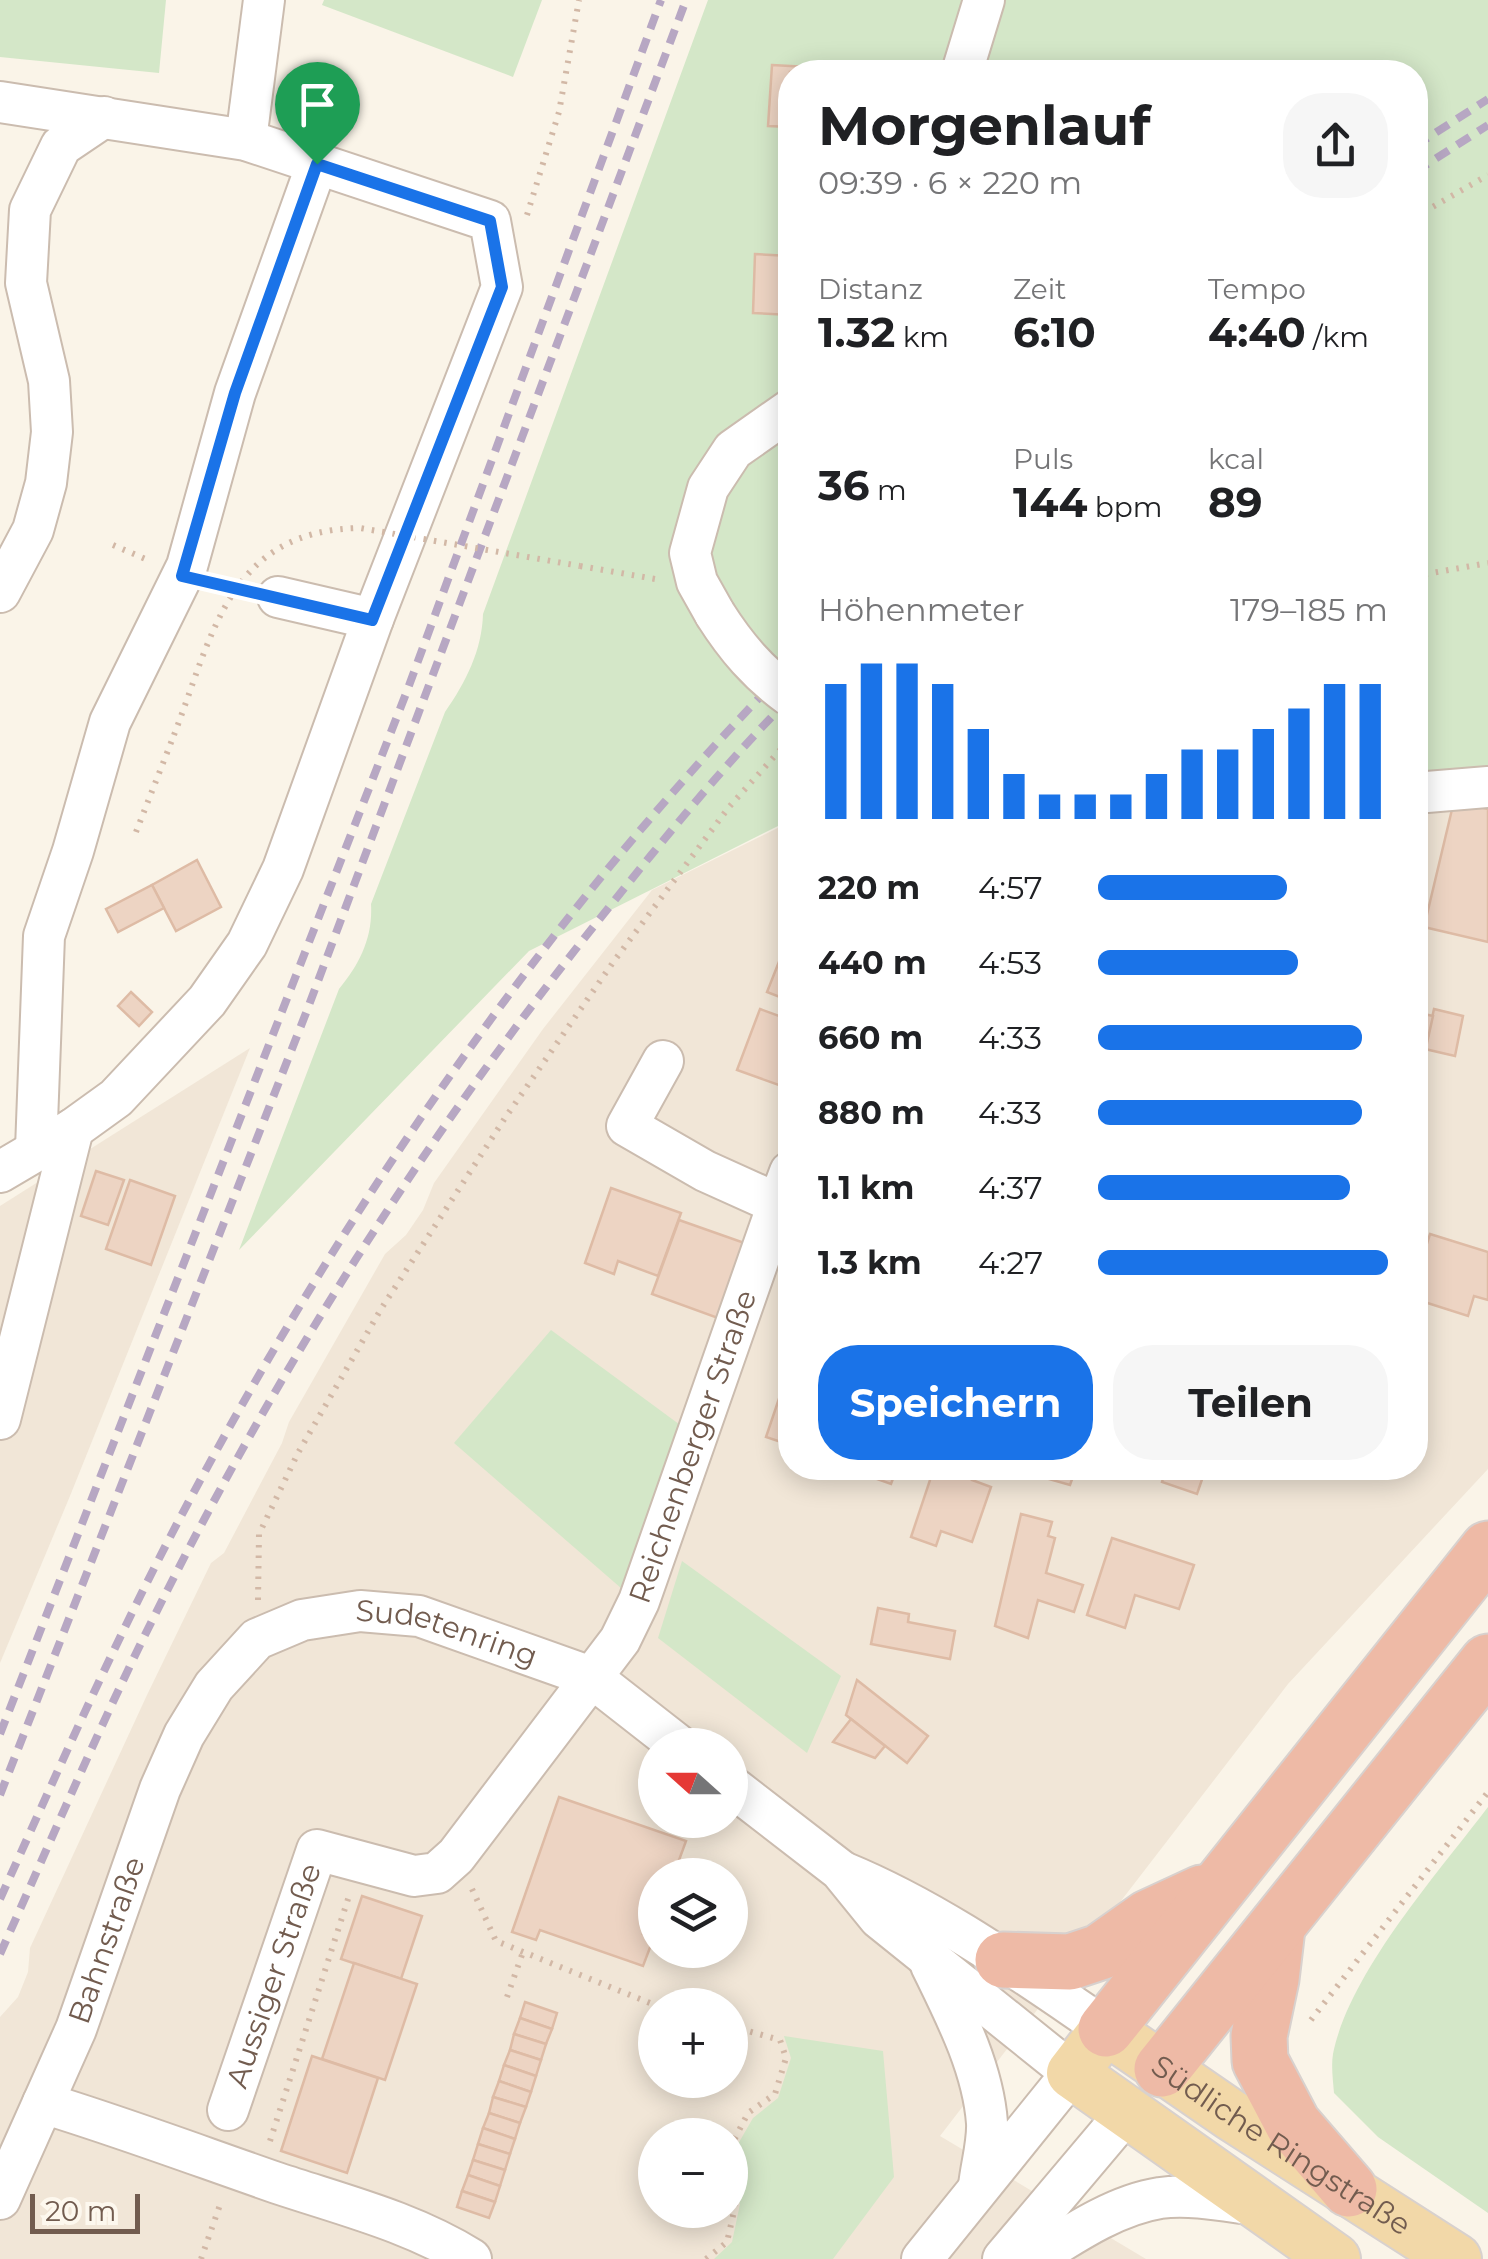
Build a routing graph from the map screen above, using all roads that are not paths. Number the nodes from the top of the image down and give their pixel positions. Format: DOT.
graph roads {
  1 [pos="264,0"];
  2 [pos="984,0"];
  3 [pos="966,60"];
  4 [pos="0,102"];
  5 [pos="104,117"];
  6 [pos="246,140"];
  7 [pos="317,164"];
  8 [pos="778,418"];
  9 [pos="0,592"];
  10 [pos="278,597"];
  11 [pos="372,620"];
  12 [pos="778,688"];
  13 [pos="1488,787"];
  14 [pos="1428,792"];
  15 [pos="663,1061"];
  16 [pos="73,1129"];
  17 [pos="36,1149"];
  18 [pos="0,1172"];
  19 [pos="778,1193"];
  20 [pos="778,1217"];
  21 [pos="0,1280"];
  22 [pos="22,1325"];
  23 [pos="0,1419"];
  24 [pos="1488,1549"];
  25 [pos="1488,1662"];
  26 [pos="591,1677"];
  27 [pos="214,1686"];
  28 [pos="656,1728"];
  29 [pos="748,1799"];
  30 [pos="840,1870"];
  31 [pos="1218,1885"];
  32 [pos="1277,1926"];
  33 [pos="927,1957"];
  34 [pos="1003,1960"];
  35 [pos="1106,2029"];
  36 [pos="1162,2069"];
  37 [pos="1072,2072"];
  38 [pos="42,2103"];
  39 [pos="228,2110"];
  40 [pos="1127,2112"];
  41 [pos="978,2189"];
  42 [pos="1349,2190"];
  43 [pos="0,2199"];
  44 [pos="1255,2204"];
  45 [pos="471,2259"];
  46 [pos="922,2259"];
  47 [pos="1003,2259"];
  48 [pos="1032,2259"];
  49 [pos="1336,2259"];
  50 [pos="1456,2259"];
  1 -- 6 [label="street"];
  2 -- 3 [label="street"];
  4 -- 5 [label="street"];
  5 -- 6 [label="street"];
  5 -- 9 [label="street"];
  6 -- 7 [label="street"];
  7 -- 11 [label="street"];
  7 -- 17 [label="street"];
  8 -- 12 [label="street, bridge"];
  10 -- 11 [label="street"];
  11 -- 16 [label="street"];
  13 -- 14 [label="street"];
  15 -- 19 [label="street, Reichenberger Straße"];
  16 -- 17 [label="street"];
  16 -- 22 [label="street"];
  17 -- 18 [label="street"];
  20 -- 26 [label="street, Reichenberger Straße"];
  21 -- 22 [label="street"];
  22 -- 23 [label="street"];
  24 -- 31 [label="highway"];
  25 -- 32 [label="highway"];
  26 -- 27 [label="street, Sudetenring"];
  26 -- 28 [label="street, Sudetenring"];
  26 -- 39 [label="street, Aussiger Straße"];
  27 -- 38 [label="street, Bahnstraße"];
  29 -- 30 [label="street"];
  30 -- 33 [label="street"];
  30 -- 34 [label="street"];
  31 -- 34 [label="highway"];
  31 -- 35 [label="highway"];
  32 -- 36 [label="highway"];
  32 -- 42 [label="highway"];
  33 -- 37 [label="street"];
  33 -- 41 [label="street"];
  34 -- 35 [label="street"];
  35 -- 36 [label="main road, Südliche Ringstraße"];
  35 -- 37 [label="main road"];
  36 -- 40 [label="main road"];
  36 -- 42 [label="main road, Südliche Ringstraße"];
  37 -- 40 [label="main road, Südliche Ringstraße"];
  37 -- 41 [label="street"];
  38 -- 43 [label="street, Bahnstraße"];
  38 -- 45 [label="street"];
  40 -- 44 [label="main road, Südliche Ringstraße"];
  40 -- 47 [label="street"];
  41 -- 46 [label="street"];
  42 -- 50 [label="main road, Südliche Ringstraße"];
  44 -- 48 [label="street"];
  44 -- 49 [label="main road, Südliche Ringstraße"];
}
